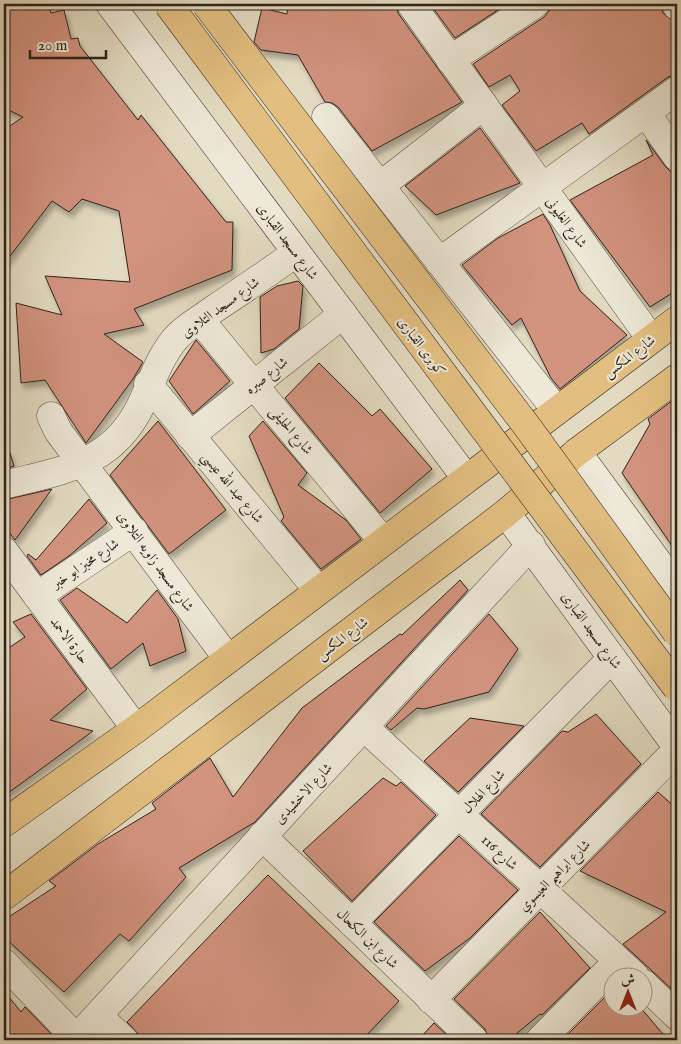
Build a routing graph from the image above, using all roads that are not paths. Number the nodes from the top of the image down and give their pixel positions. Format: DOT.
graph roads {
  1 [pos="110,4"];
  2 [pos="168,4"];
  3 [pos="206,4"];
  4 [pos="411,4"];
  5 [pos="535,4"];
  6 [pos="450,60"];
  7 [pos="677,90"];
  8 [pos="484,105"];
  9 [pos="646,112"];
  10 [pos="326,117"];
  11 [pos="677,156"];
  12 [pos="380,186"];
  13 [pos="542,188"];
  14 [pos="296,253"];
  15 [pos="440,262"];
  16 [pos="343,314"];
  17 [pos="200,320"];
  18 [pos="677,320"];
  19 [pos="651,339"];
  20 [pos="677,378"];
  21 [pos="148,384"];
  22 [pos="254,385"];
  23 [pos="556,410"];
  24 [pos="51,416"];
  25 [pos="190,436"];
  26 [pos="577,452"];
  27 [pos="84,463"];
  28 [pos="466,478"];
  29 [pos="4,485"];
  30 [pos="506,513"];
  31 [pos="134,531"];
  32 [pos="383,541"];
  33 [pos="530,545"];
  34 [pos="7,561"];
  35 [pos="677,588"];
  36 [pos="318,590"];
  37 [pos="37,596"];
  38 [pos="677,633"];
  39 [pos="228,658"];
  40 [pos="612,658"];
  41 [pos="677,688"];
  42 [pos="364,727"];
  43 [pos="136,729"];
  44 [pos="677,748"];
  45 [pos="460,814"];
  46 [pos="4,823"];
  47 [pos="262,836"];
  48 [pos="540,889"];
  49 [pos="4,896"];
  50 [pos="352,923"];
  51 [pos="4,963"];
  52 [pos="624,966"];
  53 [pos="604,988"];
  54 [pos="654,994"];
  55 [pos="432,1000"];
  56 [pos="98,1016"];
  57 [pos="677,1016"];
  58 [pos="76,1039"];
  59 [pos="124,1040"];
  60 [pos="474,1040"];
  61 [pos="540,1040"];
  1 -- 14 [label="street, شارع مسجد القبارى"];
  2 -- 41 [label="main road, كوبرى القبارى, bridge"];
  3 -- 38 [label="main road, bridge"];
  4 -- 6 [label="street, شارع الغليونى"];
  5 -- 6 [label="street"];
  6 -- 8 [label="street, شارع الغليونى"];
  7 -- 9 [label="street"];
  8 -- 12 [label="street"];
  8 -- 13 [label="street, شارع الغليونى"];
  9 -- 11 [label="street"];
  9 -- 13 [label="street"];
  10 -- 12 [label="street"];
  12 -- 15 [label="street"];
  13 -- 15 [label="street"];
  13 -- 19 [label="street, شارع الغليونى"];
  14 -- 16 [label="street, شارع مسجد القبارى"];
  14 -- 17 [label="street, شارع مسجد التلاوى"];
  15 -- 23 [label="street"];
  16 -- 22 [label="street, شارع صبره"];
  16 -- 28 [label="street, شارع مسجد القبارى"];
  17 -- 21 [label="street, شارع مسجد التلاوى"];
  17 -- 22 [label="street, شارع الحليفى"];
  18 -- 19 [label="main road, شارع المكس"];
  19 -- 23 [label="main road, شارع المكس"];
  20 -- 26 [label="main road, شارع المكس"];
  21 -- 25 [label="street, شارع عبد الله عيسي"];
  21 -- 27 [label="street, شارع مسجد التلاوى"];
  22 -- 25 [label="street, شارع صبره"];
  22 -- 32 [label="street, شارع الحليفى"];
  23 -- 28 [label="main road, شارع المكس"];
  24 -- 27 [label="street, شارع مسجد زاويه التلاوى"];
  25 -- 36 [label="street, شارع عبد الله عيسي"];
  26 -- 30 [label="main road, شارع المكس"];
  26 -- 35 [label="street"];
  27 -- 29 [label="street, شارع مسجد التلاوى"];
  27 -- 31 [label="street, شارع مسجد زاويه التلاوى"];
  28 -- 32 [label="main road, شارع المكس"];
  30 -- 33 [label="street, شارع مسجد القبارى"];
  30 -- 49 [label="main road, شارع المكس"];
  31 -- 37 [label="street, شارع مخبز ابو خبر"];
  31 -- 39 [label="street, شارع مسجد زاويه التلاوى"];
  32 -- 36 [label="main road, شارع المكس"];
  33 -- 40 [label="street, شارع مسجد القبارى"];
  33 -- 42 [label="street, شارع الاخشيدى"];
  34 -- 37 [label="street, حارة الاحمد"];
  36 -- 39 [label="main road, شارع المكس"];
  37 -- 43 [label="street, حارة الاحمد"];
  39 -- 43 [label="main road, شارع المكس"];
  40 -- 44 [label="street, شارع مسجد القبارى"];
  40 -- 45 [label="street, شارع الهلال"];
  42 -- 45 [label="street, شارع 116"];
  42 -- 47 [label="street, شارع الاخشيدى"];
  43 -- 46 [label="main road, شارع المكس"];
  44 -- 48 [label="street, شارع ابراهيم العيسوي"];
  45 -- 48 [label="street, شارع 116"];
  45 -- 50 [label="street, شارع الهلال"];
  47 -- 50 [label="street, شارع ابن الكحال"];
  47 -- 56 [label="street, شارع الاخشيدى"];
  48 -- 52 [label="street, شارع 116"];
  48 -- 55 [label="street, شارع ابراهيم العيسوي"];
  50 -- 55 [label="street, شارع ابن الكحال"];
  51 -- 58 [label="street"];
  53 -- 61 [label="street"];
  54 -- 57 [label="street"];
  55 -- 60 [label="street, شارع ابن الكحال"];
  56 -- 58 [label="street, شارع الاخشيدى"];
  56 -- 59 [label="street"];
}
